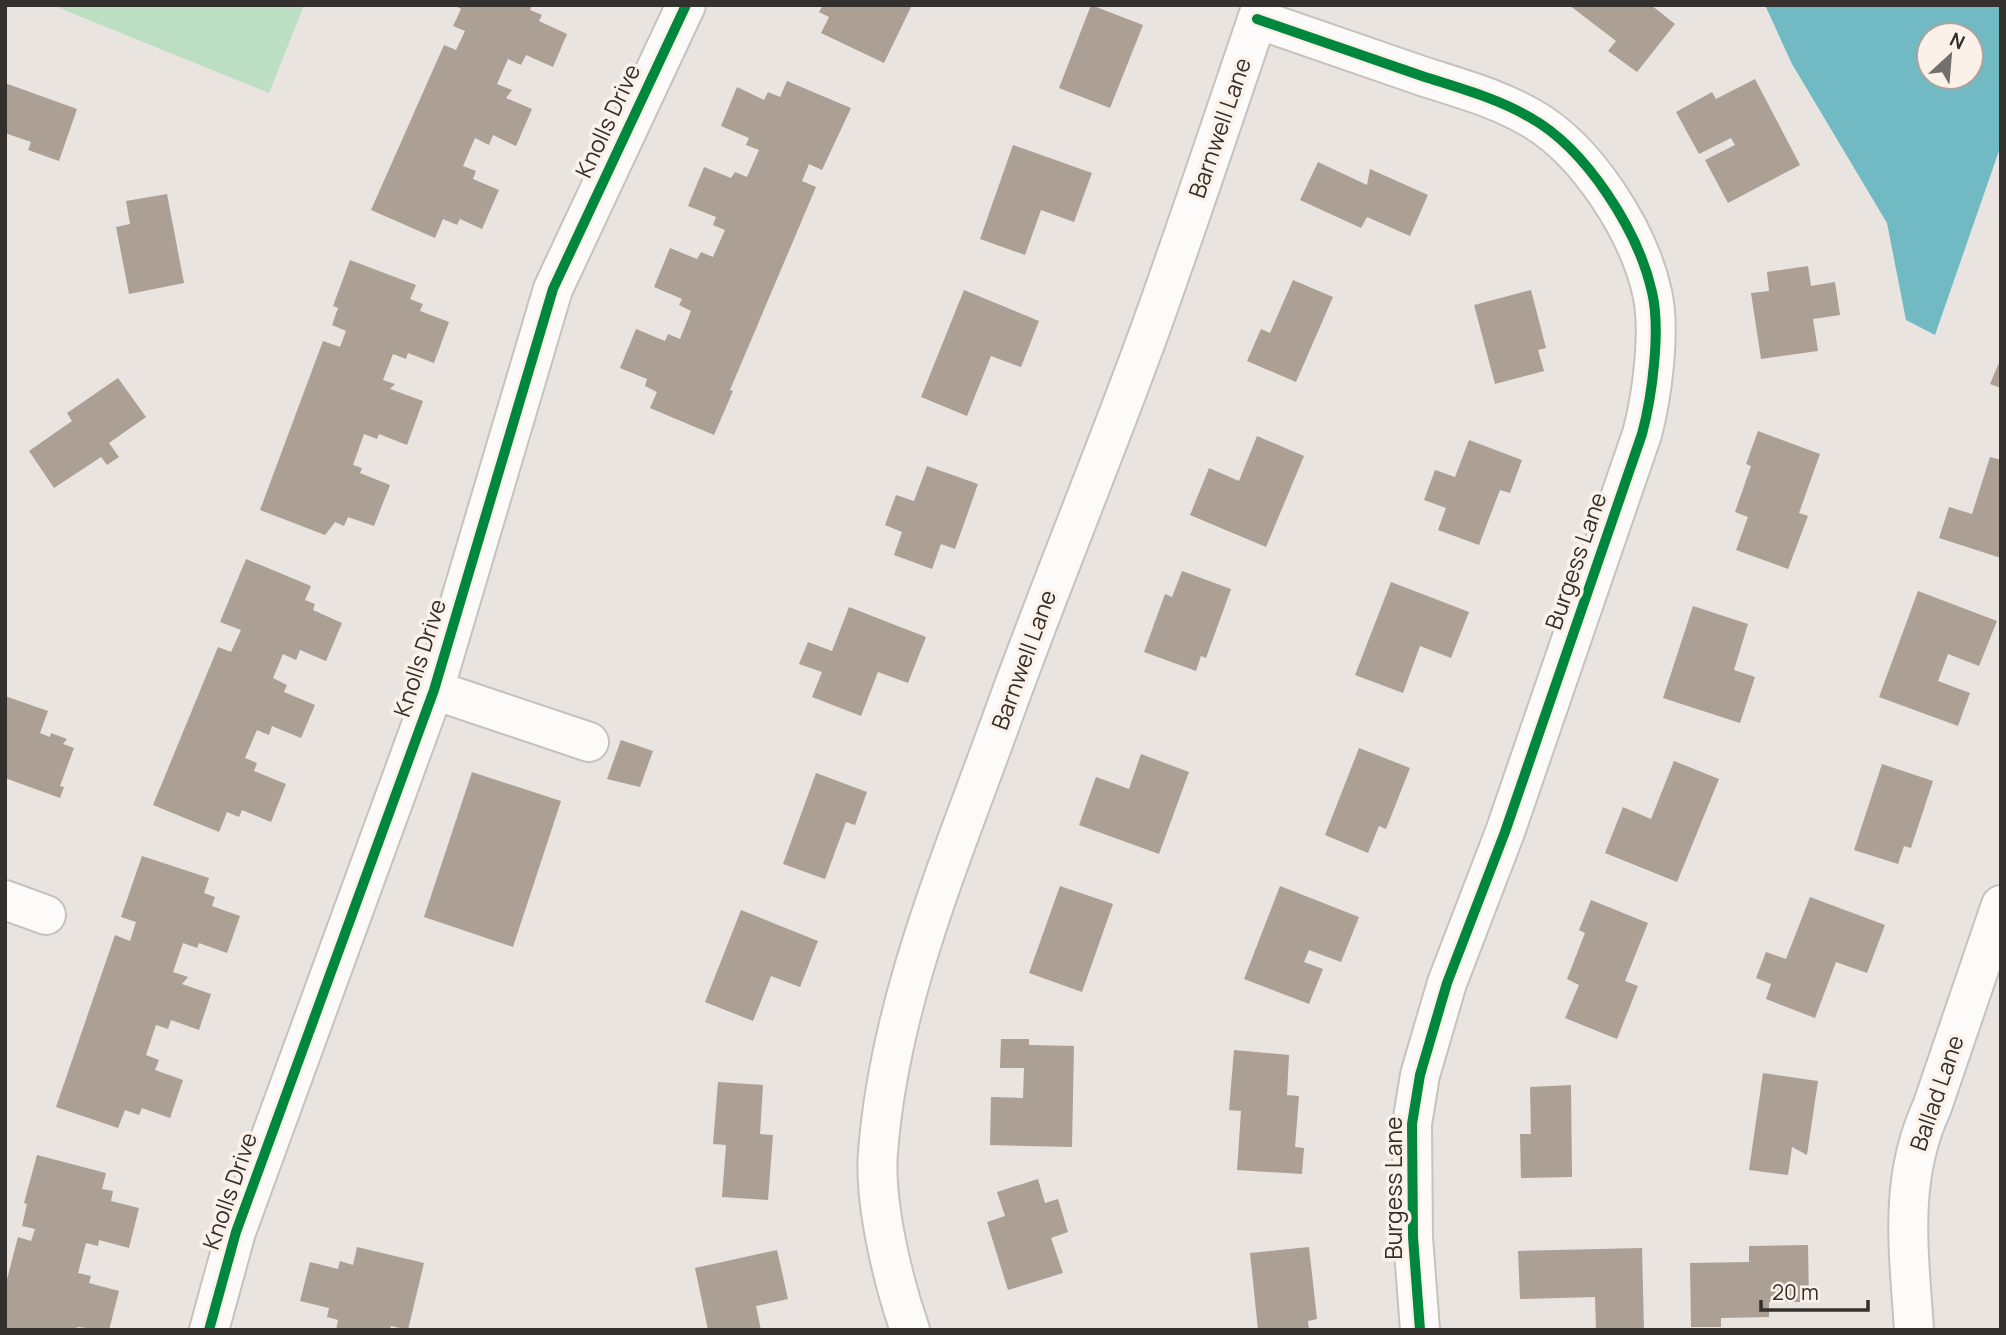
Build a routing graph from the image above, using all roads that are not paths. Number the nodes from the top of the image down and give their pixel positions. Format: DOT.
graph roads {
  1 [pos="686,5"];
  2 [pos="1259,12"];
  3 [pos="434,690"];
  4 [pos="589,742"];
  5 [pos="5,900"];
  6 [pos="2001,905"];
  7 [pos="46,915"];
  8 [pos="209,1330"];
  9 [pos="910,1330"];
  10 [pos="1420,1330"];
  11 [pos="1914,1330"];
  1 -- 3 [label="street, Knolls Drive"];
  2 -- 9 [label="street, Barnwell Lane"];
  2 -- 10 [label="street, Burgess Lane"];
  3 -- 4 [label="street"];
  3 -- 8 [label="street, Knolls Drive"];
  5 -- 7 [label="street"];
  6 -- 11 [label="street, Ballad Lane"];
}
